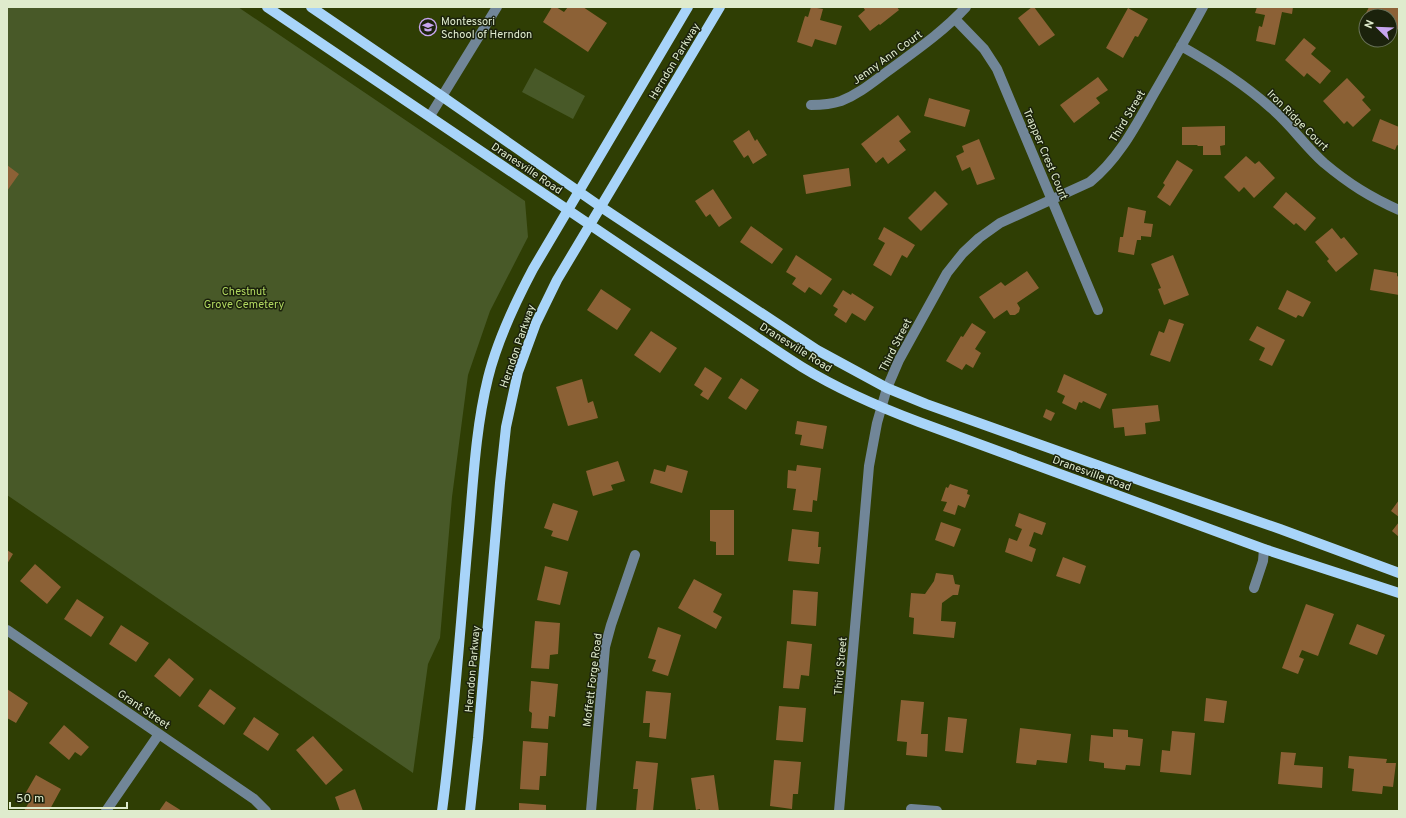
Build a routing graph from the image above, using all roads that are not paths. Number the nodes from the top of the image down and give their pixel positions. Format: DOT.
graph roads {
  1 [pos="267,7"];
  2 [pos="311,7"];
  3 [pos="496,7"];
  4 [pos="688,7"];
  5 [pos="720,7"];
  6 [pos="966,7"];
  7 [pos="1203,7"];
  8 [pos="955,19"];
  9 [pos="1181,46"];
  10 [pos="443,96"];
  11 [pos="811,105"];
  12 [pos="430,116"];
  13 [pos="579,191"];
  14 [pos="1052,199"];
  15 [pos="601,207"];
  16 [pos="567,210"];
  17 [pos="1399,210"];
  18 [pos="590,225"];
  19 [pos="1098,310"];
  20 [pos="888,388"];
  21 [pos="882,408"];
  22 [pos="1264,549"];
  23 [pos="635,555"];
  24 [pos="1399,573"];
  25 [pos="1254,588"];
  26 [pos="1399,593"];
  27 [pos="7,630"];
  28 [pos="159,734"];
  29 [pos="911,809"];
  30 [pos="106,811"];
  31 [pos="266,811"];
  32 [pos="442,811"];
  33 [pos="470,811"];
  34 [pos="591,811"];
  35 [pos="839,811"];
  36 [pos="937,811"];
  1 -- 12 [label="main road, Dranesville Road"];
  2 -- 10 [label="main road, Dranesville Road"];
  3 -- 10 [label="street"];
  4 -- 13 [label="main road, Herndon Parkway"];
  5 -- 15 [label="main road, Herndon Parkway"];
  6 -- 8 [label="street, Jenny Ann Court"];
  7 -- 9 [label="street, Third Street"];
  8 -- 11 [label="street, Jenny Ann Court"];
  8 -- 14 [label="street, Trapper Crest Court"];
  9 -- 14 [label="street, Third Street"];
  9 -- 17 [label="street, Iron Ridge Court"];
  10 -- 12 [label="street"];
  10 -- 13 [label="main road, Dranesville Road"];
  12 -- 16 [label="main road, Dranesville Road"];
  13 -- 15 [label="main road, Dranesville Road"];
  13 -- 16 [label="main road, Herndon Parkway"];
  14 -- 19 [label="street, Trapper Crest Court"];
  14 -- 20 [label="street, Third Street"];
  15 -- 18 [label="main road, Herndon Parkway"];
  15 -- 20 [label="main road, Dranesville Road"];
  16 -- 18 [label="main road, Dranesville Road"];
  16 -- 32 [label="main road, Herndon Parkway"];
  18 -- 21 [label="main road, Dranesville Road"];
  18 -- 33 [label="main road, Herndon Parkway"];
  20 -- 21 [label="street, Third Street"];
  20 -- 24 [label="main road, Dranesville Road"];
  21 -- 22 [label="main road, Dranesville Road"];
  21 -- 35 [label="street, Third Street"];
  22 -- 25 [label="street"];
  22 -- 26 [label="main road, Dranesville Road"];
  23 -- 34 [label="street, Moffett Forge Road"];
  27 -- 28 [label="street, Grant Street"];
  28 -- 30 [label="street"];
  28 -- 31 [label="street, Grant Street"];
  29 -- 36 [label="street"];
}
